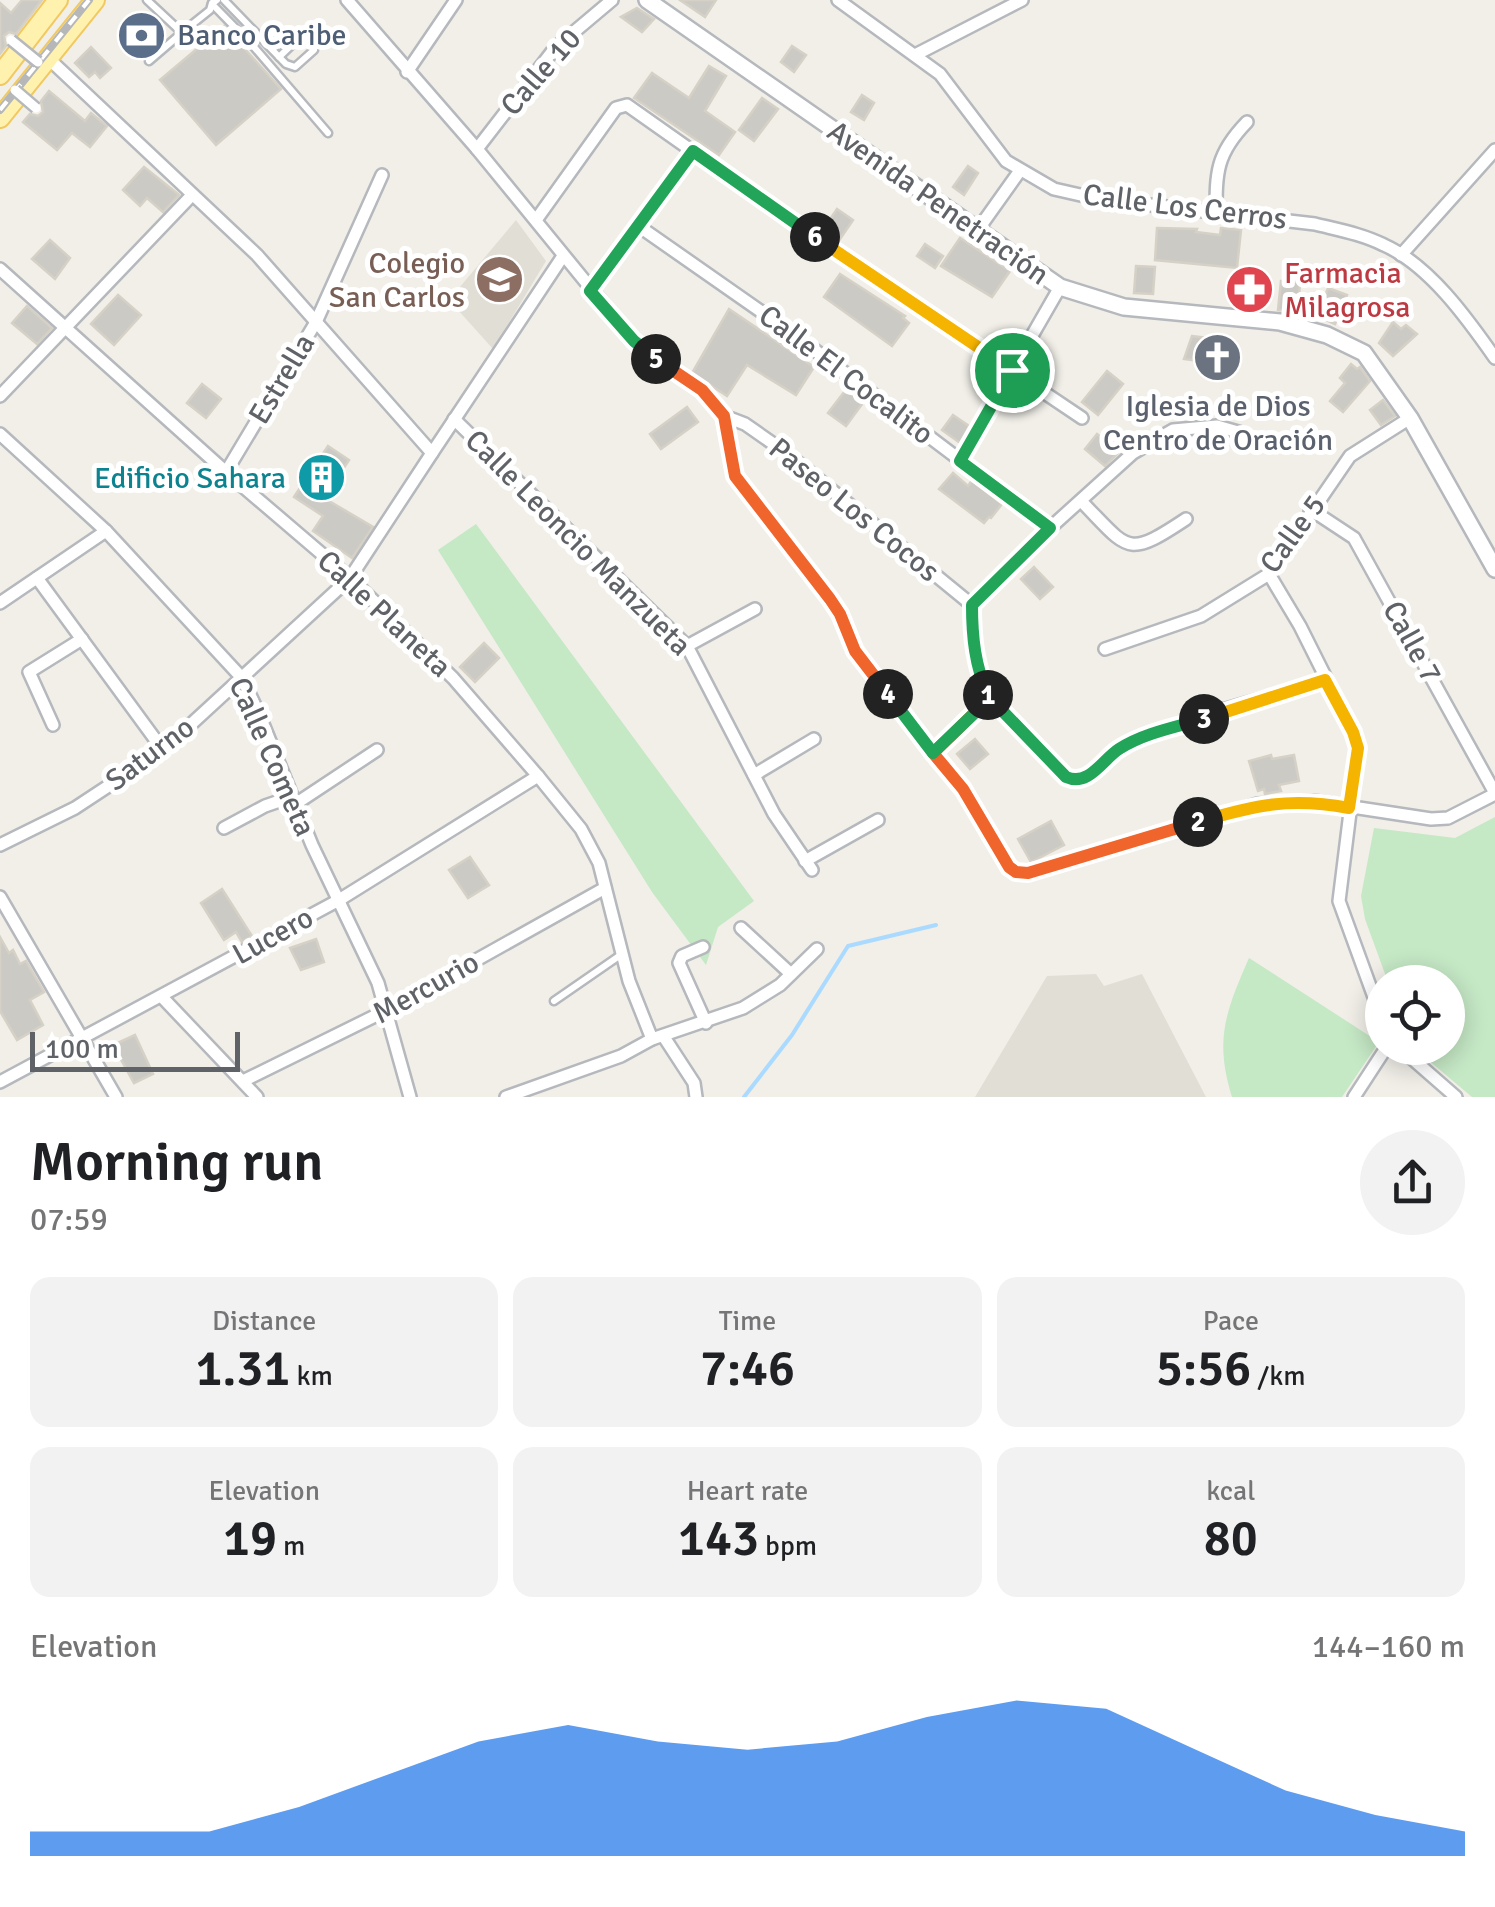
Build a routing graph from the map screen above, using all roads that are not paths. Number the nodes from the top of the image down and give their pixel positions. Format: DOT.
graph roads {
  1 [pos="58,0"];
  2 [pos="95,0"];
  3 [pos="147,0"];
  4 [pos="224,0"];
  5 [pos="347,0"];
  6 [pos="456,0"];
  7 [pos="612,0"];
  8 [pos="647,0"];
  9 [pos="838,0"];
  10 [pos="1022,0"];
  11 [pos="213,1"];
  12 [pos="185,30"];
  13 [pos="301,36"];
  14 [pos="11,40"];
  15 [pos="314,50"];
  16 [pos="915,55"];
  17 [pos="279,57"];
  18 [pos="43,60"];
  19 [pos="148,62"];
  20 [pos="407,72"];
  21 [pos="0,75"];
  22 [pos="15,90"];
  23 [pos="36,108"];
  24 [pos="0,118"];
  25 [pos="1246,122"];
  26 [pos="328,133"];
  27 [pos="476,149"];
  28 [pos="1495,150"];
  29 [pos="693,151"];
  30 [pos="1019,172"];
  31 [pos="382,175"];
  32 [pos="192,194"];
  33 [pos="1216,215"];
  34 [pos="536,220"];
  35 [pos="640,227"];
  36 [pos="977,232"];
  37 [pos="1401,254"];
  38 [pos="563,256"];
  39 [pos="0,269"];
  40 [pos="1060,287"];
  41 [pos="590,291"];
  42 [pos="316,322"];
  43 [pos="64,326"];
  44 [pos="1495,358"];
  45 [pos="1012,370"];
  46 [pos="0,396"];
  47 [pos="724,416"];
  48 [pos="1082,418"];
  49 [pos="1410,418"];
  50 [pos="454,419"];
  51 [pos="0,434"];
  52 [pos="1245,434"];
  53 [pos="432,453"];
  54 [pos="960,461"];
  55 [pos="226,472"];
  56 [pos="1082,502"];
  57 [pos="1310,509"];
  58 [pos="1186,519"];
  59 [pos="1050,528"];
  60 [pos="106,531"];
  61 [pos="1495,569"];
  62 [pos="1269,574"];
  63 [pos="37,578"];
  64 [pos="350,578"];
  65 [pos="0,604"];
  66 [pos="972,605"];
  67 [pos="755,609"];
  68 [pos="82,639"];
  69 [pos="687,646"];
  70 [pos="1106,649"];
  71 [pos="242,678"];
  72 [pos="1325,680"];
  73 [pos="990,698"];
  74 [pos="54,725"];
  75 [pos="814,740"];
  76 [pos="163,750"];
  77 [pos="378,750"];
  78 [pos="933,753"];
  79 [pos="754,775"];
  80 [pos="538,776"];
  81 [pos="1495,793"];
  82 [pos="292,801"];
  83 [pos="1349,808"];
  84 [pos="878,820"];
  85 [pos="224,828"];
  86 [pos="0,845"];
  87 [pos="605,888"];
  88 [pos="0,896"];
  89 [pos="339,900"];
  90 [pos="742,928"];
  91 [pos="703,947"];
  92 [pos="817,949"];
  93 [pos="622,954"];
  94 [pos="1365,972"];
  95 [pos="791,974"];
  96 [pos="162,997"];
  97 [pos="554,1002"];
  98 [pos="387,1010"];
  99 [pos="706,1023"];
  100 [pos="658,1038"];
  101 [pos="82,1039"];
  102 [pos="1375,1065"];
  103 [pos="1419,1065"];
  104 [pos="243,1081"];
  105 [pos="0,1082"];
  106 [pos="116,1097"];
  107 [pos="257,1097"];
  108 [pos="410,1097"];
  109 [pos="506,1097"];
  110 [pos="696,1097"];
  111 [pos="1354,1097"];
  112 [pos="1456,1097"];
  1 -- 21 [label="main road"];
  2 -- 18 [label="main road"];
  3 -- 12 [label="lane"];
  4 -- 17 [label="lane"];
  5 -- 20 [label="street, Paseo Los Cocos"];
  6 -- 20 [label="street"];
  7 -- 27 [label="street, Calle 10"];
  8 -- 36 [label="street, Avenida Penetración"];
  9 -- 16 [label="street, Calle Los Cerros"];
  10 -- 16 [label="street"];
  11 -- 12 [label="lane"];
  11 -- 26 [label="lane"];
  12 -- 19 [label="lane"];
  13 -- 17 [label="lane"];
  14 -- 18 [label="street, bridge"];
  15 -- 17 [label="lane"];
  16 -- 30 [label="street, Calle Los Cerros"];
  18 -- 24 [label="main road"];
  18 -- 32 [label="street, Calle Leoncio Manzueta"];
  20 -- 27 [label="street, Paseo Los Cocos"];
  22 -- 23 [label="street, bridge"];
  25 -- 33 [label="street"];
  27 -- 34 [label="street, Paseo Los Cocos"];
  28 -- 37 [label="street"];
  29 -- 34 [label="street"];
  29 -- 35 [label="street"];
  29 -- 45 [label="street"];
  30 -- 33 [label="street, Calle Los Cerros"];
  30 -- 36 [label="street"];
  31 -- 42 [label="street, Estrella"];
  32 -- 42 [label="street, Calle Leoncio Manzueta"];
  32 -- 43 [label="street"];
  33 -- 37 [label="street, Calle Los Cerros"];
  34 -- 38 [label="street, Paseo Los Cocos"];
  35 -- 41 [label="street"];
  35 -- 54 [label="street, Calle El Cocalito"];
  36 -- 40 [label="street, Avenida Penetración"];
  37 -- 44 [label="street, Calle Los Cerros"];
  38 -- 41 [label="street, Paseo Los Cocos"];
  38 -- 50 [label="street"];
  39 -- 43 [label="street, Calle Planeta"];
  40 -- 45 [label="street"];
  40 -- 49 [label="street, Avenida Penetración"];
  41 -- 47 [label="street, Paseo Los Cocos"];
  42 -- 53 [label="street, Calle Leoncio Manzueta"];
  42 -- 55 [label="street, Estrella"];
  43 -- 46 [label="street"];
  43 -- 55 [label="street, Calle Planeta"];
  45 -- 48 [label="street"];
  45 -- 54 [label="street"];
  47 -- 66 [label="street, Paseo Los Cocos"];
  47 -- 78 [label="street"];
  49 -- 57 [label="street, Calle 5"];
  49 -- 61 [label="street, Avenida Penetración"];
  50 -- 53 [label="street, Calle Leoncio Manzueta"];
  50 -- 69 [label="street, Calle Leoncio Manzueta"];
  51 -- 60 [label="street, Calle Cometa"];
  52 -- 56 [label="street"];
  53 -- 64 [label="street, Saturno"];
  54 -- 59 [label="street, Calle El Cocalito"];
  55 -- 64 [label="street, Calle Planeta"];
  56 -- 58 [label="street"];
  56 -- 59 [label="street"];
  57 -- 62 [label="street, Calle 5"];
  57 -- 81 [label="street, Calle 7"];
  59 -- 66 [label="street"];
  60 -- 63 [label="street"];
  60 -- 71 [label="street, Calle Cometa"];
  62 -- 70 [label="street, Calle 5"];
  62 -- 72 [label="street"];
  63 -- 65 [label="street"];
  63 -- 68 [label="street"];
  64 -- 71 [label="street, Saturno"];
  64 -- 80 [label="street, Calle Planeta"];
  66 -- 73 [label="street"];
  67 -- 69 [label="street"];
  68 -- 74 [label="street"];
  68 -- 76 [label="street"];
  69 -- 79 [label="street, Calle Leoncio Manzueta"];
  71 -- 76 [label="street, Saturno"];
  71 -- 82 [label="street, Calle Cometa"];
  72 -- 73 [label="street"];
  72 -- 83 [label="street"];
  73 -- 78 [label="street"];
  75 -- 79 [label="street"];
  76 -- 86 [label="street, Saturno"];
  77 -- 82 [label="street"];
  78 -- 83 [label="street"];
  79 -- 84 [label="street, Calle Leoncio Manzueta"];
  80 -- 87 [label="street, Calle Planeta"];
  80 -- 89 [label="street, Lucero"];
  81 -- 83 [label="street"];
  82 -- 85 [label="street"];
  82 -- 89 [label="street, Calle Cometa"];
  83 -- 94 [label="street"];
  87 -- 93 [label="street, Calle Planeta"];
  87 -- 98 [label="street, Mercurio"];
  88 -- 101 [label="street"];
  89 -- 96 [label="street, Lucero"];
  89 -- 98 [label="street, Calle Cometa"];
  90 -- 95 [label="street"];
  91 -- 99 [label="street"];
  92 -- 95 [label="street"];
  93 -- 97 [label="lane"];
  93 -- 100 [label="street, Calle Planeta"];
  95 -- 99 [label="street"];
  96 -- 101 [label="street, Lucero"];
  96 -- 104 [label="street"];
  98 -- 104 [label="street, Mercurio"];
  98 -- 108 [label="street, Calle Cometa"];
  99 -- 100 [label="street"];
  100 -- 109 [label="street"];
  100 -- 110 [label="street, Calle Planeta"];
  101 -- 105 [label="street, Lucero"];
  101 -- 106 [label="street"];
  102 -- 111 [label="street"];
  103 -- 112 [label="street"];
  104 -- 107 [label="street"];
}
